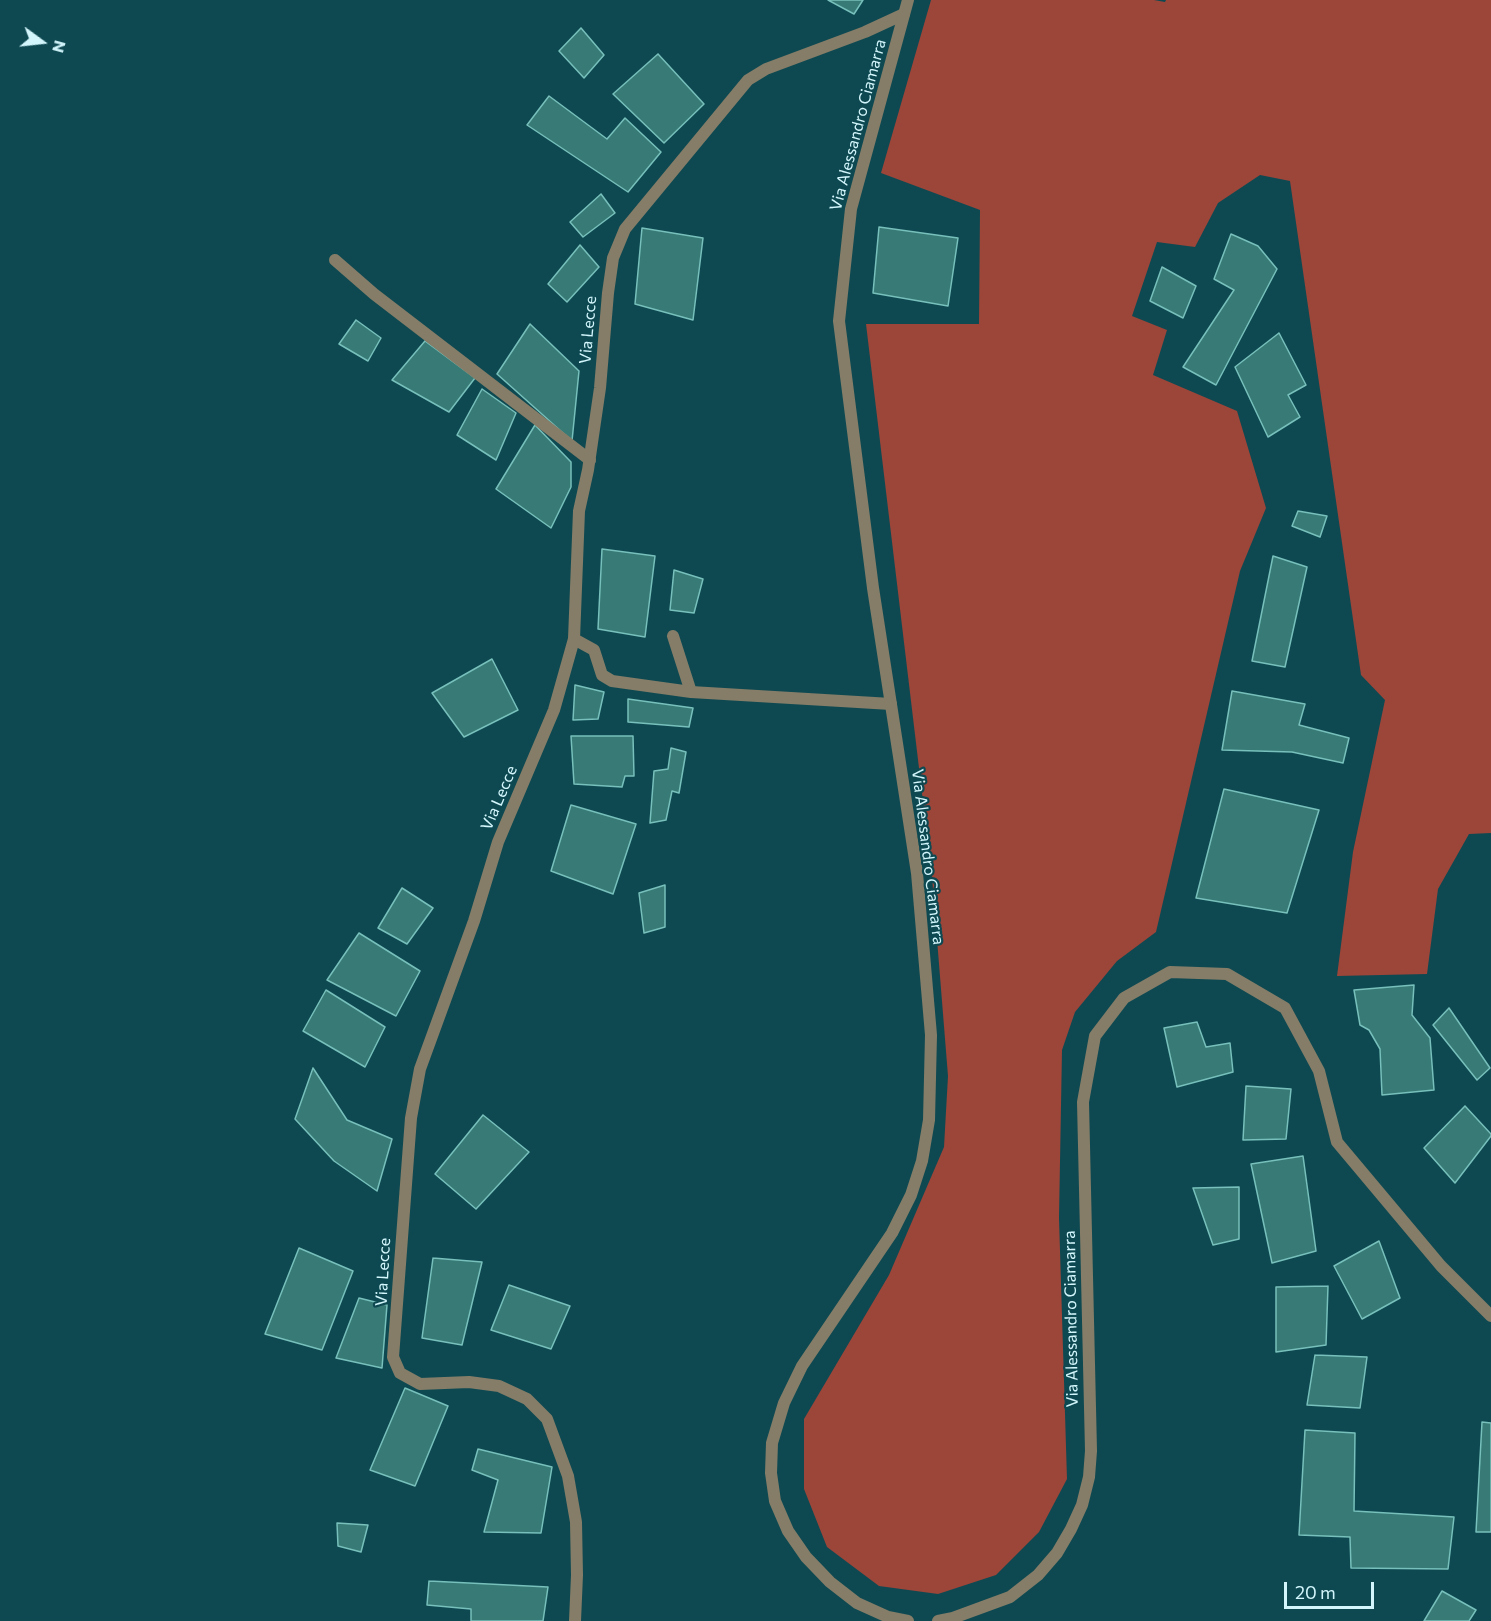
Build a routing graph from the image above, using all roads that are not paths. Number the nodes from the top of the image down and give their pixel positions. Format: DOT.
graph roads {
  1 [pos="908,0"];
  2 [pos="904,14"];
  3 [pos="335,260"];
  4 [pos="590,460"];
  5 [pos="673,636"];
  6 [pos="574,639"];
  7 [pos="691,692"];
  8 [pos="891,704"];
  9 [pos="1491,1316"];
  10 [pos="575,1621"];
  11 [pos="908,1621"];
  12 [pos="938,1621"];
  1 -- 2 [label="street, Via Alessandro Ciamarra"];
  2 -- 4 [label="street, Via Lecce"];
  2 -- 8 [label="street, Via Alessandro Ciamarra"];
  3 -- 4 [label="street"];
  4 -- 6 [label="street, Via Lecce"];
  5 -- 7 [label="street"];
  6 -- 7 [label="street"];
  6 -- 10 [label="street, Via Lecce"];
  7 -- 8 [label="street"];
  8 -- 11 [label="street, Via Alessandro Ciamarra"];
  9 -- 12 [label="street, Via Alessandro Ciamarra"];
}
